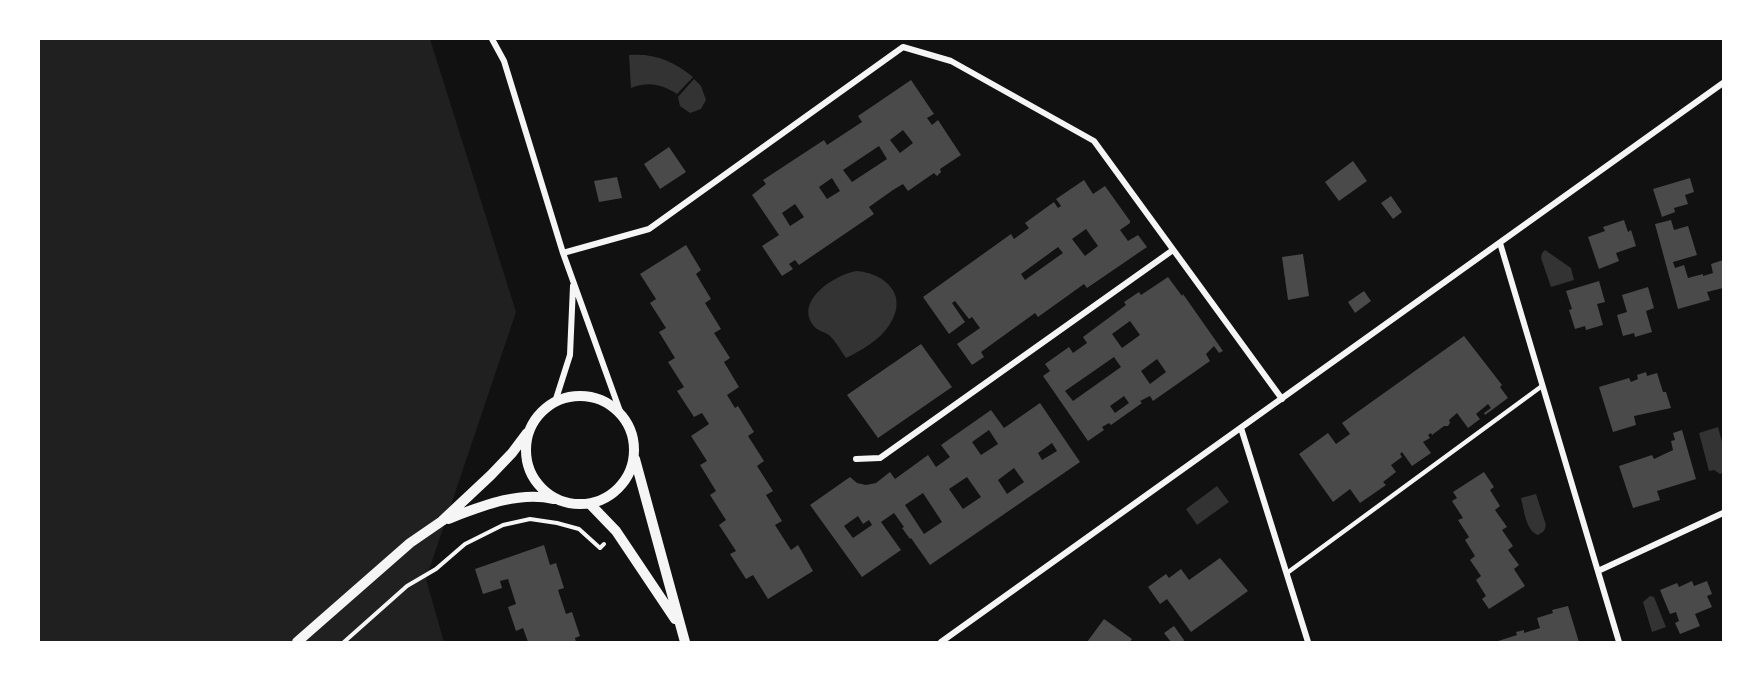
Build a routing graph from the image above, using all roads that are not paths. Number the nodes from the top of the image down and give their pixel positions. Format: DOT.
graph roads {
  1 [pos="492,39"];
  2 [pos="1723,83"];
  3 [pos="1500,243"];
  4 [pos="1173,250"];
  5 [pos="563,253"];
  6 [pos="573,282"];
  7 [pos="1542,386"];
  8 [pos="1282,399"];
  9 [pos="555,402"];
  10 [pos="621,414"];
  11 [pos="1241,428"];
  12 [pos="531,429"];
  13 [pos="634,459"];
  14 [pos="856,459"];
  15 [pos="562,500"];
  16 [pos="590,504"];
  17 [pos="1723,513"];
  18 [pos="442,521"];
  19 [pos="1598,571"];
  20 [pos="1287,573"];
  21 [pos="681,629"];
  22 [pos="297,642"];
  23 [pos="685,642"];
  24 [pos="941,642"];
  25 [pos="1308,642"];
  26 [pos="1619,642"];
  1 -- 5 [label="street"];
  2 -- 3 [label="street"];
  3 -- 7 [label="street"];
  3 -- 8 [label="street"];
  4 -- 5 [label="street"];
  4 -- 8 [label="street"];
  4 -- 14 [label="street"];
  5 -- 6 [label="street"];
  6 -- 9 [label="street"];
  6 -- 10 [label="street"];
  7 -- 19 [label="street"];
  7 -- 20 [label="lane"];
  8 -- 11 [label="street"];
  9 -- 10 [label="street"];
  9 -- 12 [label="street"];
  10 -- 13 [label="street"];
  11 -- 20 [label="street"];
  11 -- 24 [label="street"];
  12 -- 15 [label="street"];
  12 -- 18 [label="street"];
  13 -- 16 [label="street"];
  13 -- 21 [label="street"];
  15 -- 16 [label="street"];
  15 -- 18 [label="street"];
  16 -- 21 [label="street"];
  17 -- 19 [label="street"];
  18 -- 22 [label="street"];
  19 -- 26 [label="street"];
  20 -- 25 [label="street"];
  21 -- 23 [label="street"];
}
